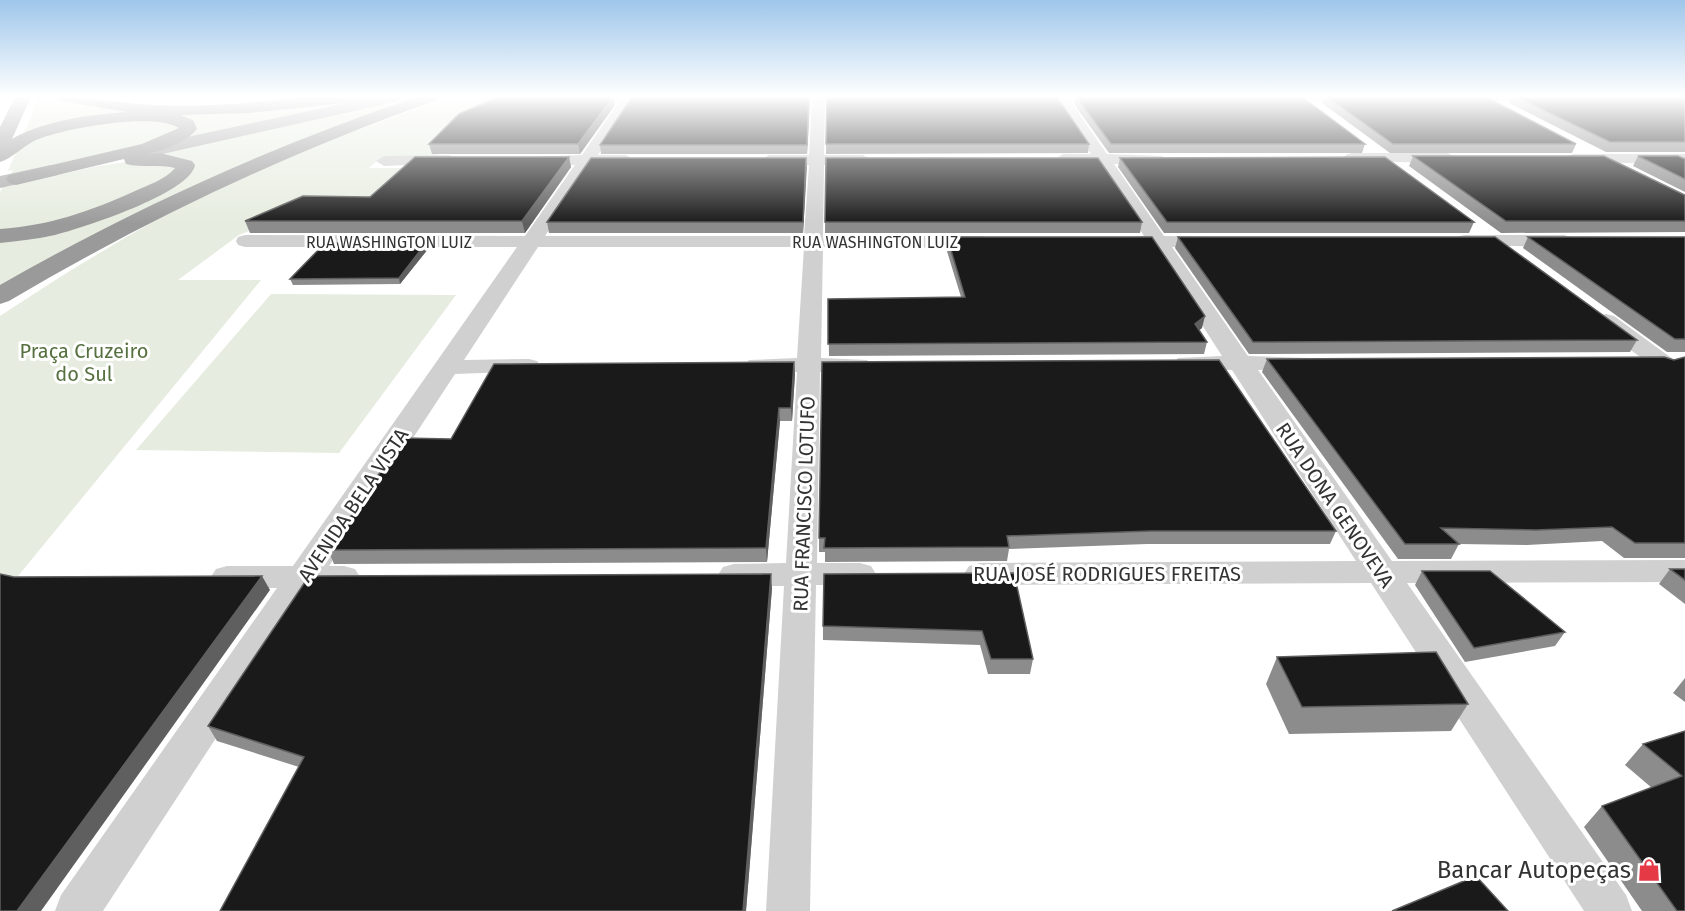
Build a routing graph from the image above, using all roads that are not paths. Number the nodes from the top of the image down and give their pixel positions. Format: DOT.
graph roads {
  1 [pos="22,140"];
  2 [pos="170,140"];
  3 [pos="196,140"];
  4 [pos="312,140"];
  5 [pos="600,140"];
  6 [pos="818,140"];
  7 [pos="1090,140"];
  8 [pos="1358,140"];
  9 [pos="1572,144"];
  10 [pos="0,156"];
  11 [pos="1337,158"];
  12 [pos="1384,158"];
  13 [pos="1464,158"];
  14 [pos="1043,159"];
  15 [pos="1103,159"];
  16 [pos="1173,159"];
  17 [pos="1556,159"];
  18 [pos="1602,159"];
  19 [pos="1685,159"];
  20 [pos="467,160"];
  21 [pos="515,160"];
  22 [pos="586,160"];
  23 [pos="644,160"];
  24 [pos="748,160"];
  25 [pos="818,160"];
  26 [pos="877,160"];
  27 [pos="384,161"];
  28 [pos="1633,175"];
  29 [pos="1412,179"];
  30 [pos="8,180"];
  31 [pos="1468,220"];
  32 [pos="0,236"];
  33 [pos="245,241"];
  34 [pos="1227,241"];
  35 [pos="1449,241"];
  36 [pos="1496,241"];
  37 [pos="1579,241"];
  38 [pos="814,242"];
  39 [pos="1004,242"];
  40 [pos="1099,242"];
  41 [pos="1158,242"];
  42 [pos="530,243"];
  43 [pos="1525,262"];
  44 [pos="0,296"];
  45 [pos="1593,312"];
  46 [pos="1661,361"];
  47 [pos="1685,361"];
  48 [pos="1626,362"];
  49 [pos="1168,363"];
  50 [pos="1240,363"];
  51 [pos="1322,363"];
  52 [pos="739,365"];
  53 [pos="809,365"];
  54 [pos="881,365"];
  55 [pos="552,366"];
  56 [pos="447,367"];
  57 [pos="1685,379"];
  58 [pos="1685,572"];
  59 [pos="1381,573"];
  60 [pos="884,574"];
  61 [pos="955,574"];
  62 [pos="706,575"];
  63 [pos="801,575"];
  64 [pos="199,577"];
  65 [pos="304,577"];
  66 [pos="375,577"];
  67 [pos="77,911"];
  68 [pos="788,911"];
  69 [pos="1610,911"];
  1 -- 10 [label="highway"];
  2 -- 30 [label="highway"];
  3 -- 30 [label="main road"];
  4 -- 44 [label="highway"];
  5 -- 22 [label="street, AVENIDA BELA VISTA"];
  6 -- 25 [label="street, RUA FRANCISCO LOTUFO"];
  7 -- 15 [label="street, RUA DONA GENOVEVA"];
  8 -- 12 [label="street"];
  9 -- 18 [label="street"];
  11 -- 12 [label="street"];
  12 -- 13 [label="street"];
  12 -- 29 [label="street"];
  14 -- 15 [label="street"];
  15 -- 16 [label="street"];
  15 -- 41 [label="street, RUA DONA GENOVEVA"];
  17 -- 18 [label="street"];
  18 -- 19 [label="street"];
  18 -- 28 [label="street"];
  20 -- 27 [label="street"];
  21 -- 22 [label="street"];
  22 -- 23 [label="street"];
  22 -- 42 [label="street, AVENIDA BELA VISTA"];
  24 -- 25 [label="street"];
  25 -- 26 [label="street"];
  25 -- 38 [label="street, RUA FRANCISCO LOTUFO"];
  30 -- 32 [label="highway"];
  31 -- 36 [label="street"];
  33 -- 42 [label="street, RUA WASHINGTON LUIZ"];
  34 -- 41 [label="street"];
  35 -- 36 [label="street"];
  36 -- 37 [label="street"];
  36 -- 43 [label="street"];
  38 -- 39 [label="street, RUA WASHINGTON LUIZ"];
  38 -- 42 [label="street, RUA WASHINGTON LUIZ"];
  38 -- 53 [label="street, RUA FRANCISCO LOTUFO"];
  40 -- 41 [label="street"];
  41 -- 50 [label="street, RUA DONA GENOVEVA"];
  42 -- 56 [label="street, AVENIDA BELA VISTA"];
  45 -- 46 [label="street"];
  46 -- 47 [label="street"];
  46 -- 48 [label="street"];
  46 -- 57 [label="street"];
  49 -- 50 [label="street"];
  50 -- 51 [label="street"];
  50 -- 59 [label="street, RUA DONA GENOVEVA"];
  52 -- 53 [label="street"];
  53 -- 54 [label="street"];
  53 -- 63 [label="street, RUA FRANCISCO LOTUFO"];
  55 -- 56 [label="street"];
  56 -- 65 [label="street, AVENIDA BELA VISTA"];
  58 -- 59 [label="street, RUA JOSÉ RODRIGUES FREITAS"];
  59 -- 61 [label="street, RUA JOSÉ RODRIGUES FREITAS"];
  59 -- 69 [label="street, RUA DONA GENOVEVA"];
  60 -- 63 [label="street"];
  62 -- 63 [label="street"];
  63 -- 68 [label="street, RUA FRANCISCO LOTUFO"];
  64 -- 65 [label="street"];
  65 -- 66 [label="street"];
  65 -- 67 [label="street, AVENIDA BELA VISTA"];
}
